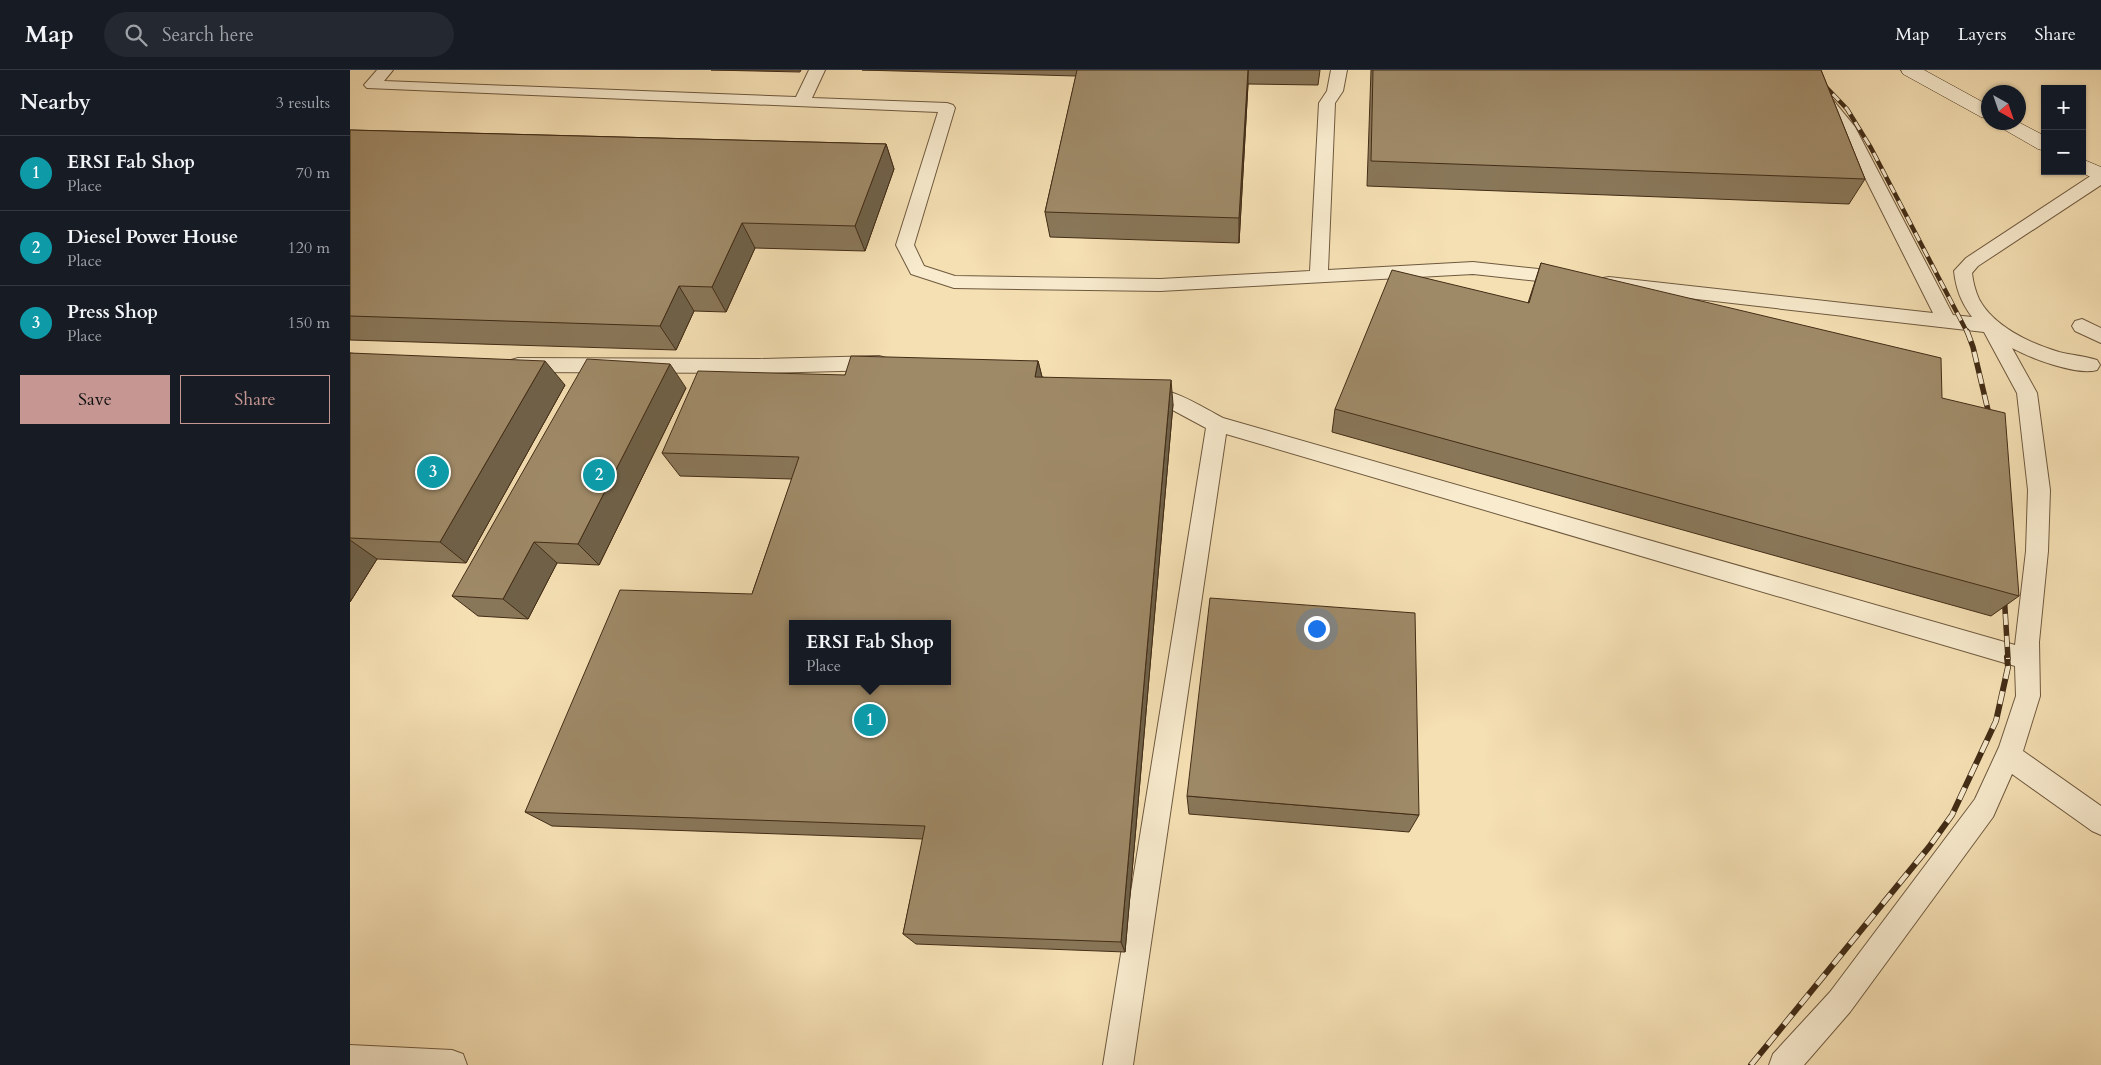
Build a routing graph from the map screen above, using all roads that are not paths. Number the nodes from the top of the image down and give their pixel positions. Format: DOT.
graph roads {
  1 [pos="384,70"];
  2 [pos="817,70"];
  3 [pos="1339,70"];
  4 [pos="1796,70"];
  5 [pos="1910,70"];
  6 [pos="802,102"];
  7 [pos="1981,109"];
  8 [pos="2019,130"];
  9 [pos="2041,143"];
  10 [pos="2086,167"];
  11 [pos="2101,176"];
  12 [pos="1319,276"];
  13 [pos="1946,320"];
  14 [pos="1990,326"];
  15 [pos="2082,326"];
  16 [pos="2101,336"];
  17 [pos="894,362"];
  18 [pos="499,365"];
  19 [pos="2090,365"];
  20 [pos="1124,391"];
  21 [pos="1217,424"];
  22 [pos="2028,659"];
  23 [pos="2008,756"];
  24 [pos="2101,822"];
  25 [pos="350,1060"];
  26 [pos="452,1065"];
  27 [pos="1118,1065"];
  28 [pos="1784,1065"];
  1 -- 6 [label="lane"];
  2 -- 6 [label="lane"];
  3 -- 12 [label="lane"];
  4 -- 13 [label="lane"];
  5 -- 7 [label="street"];
  6 -- 12 [label="lane"];
  8 -- 9 [label="street"];
  10 -- 11 [label="street"];
  11 -- 14 [label="lane"];
  12 -- 13 [label="lane"];
  13 -- 14 [label="lane"];
  14 -- 19 [label="lane"];
  14 -- 22 [label="lane"];
  15 -- 16 [label="lane"];
  17 -- 18 [label="lane"];
  20 -- 21 [label="lane"];
  21 -- 22 [label="lane"];
  21 -- 27 [label="lane"];
  22 -- 23 [label="lane"];
  23 -- 24 [label="lane"];
  23 -- 28 [label="lane"];
  25 -- 26 [label="lane"];
}
